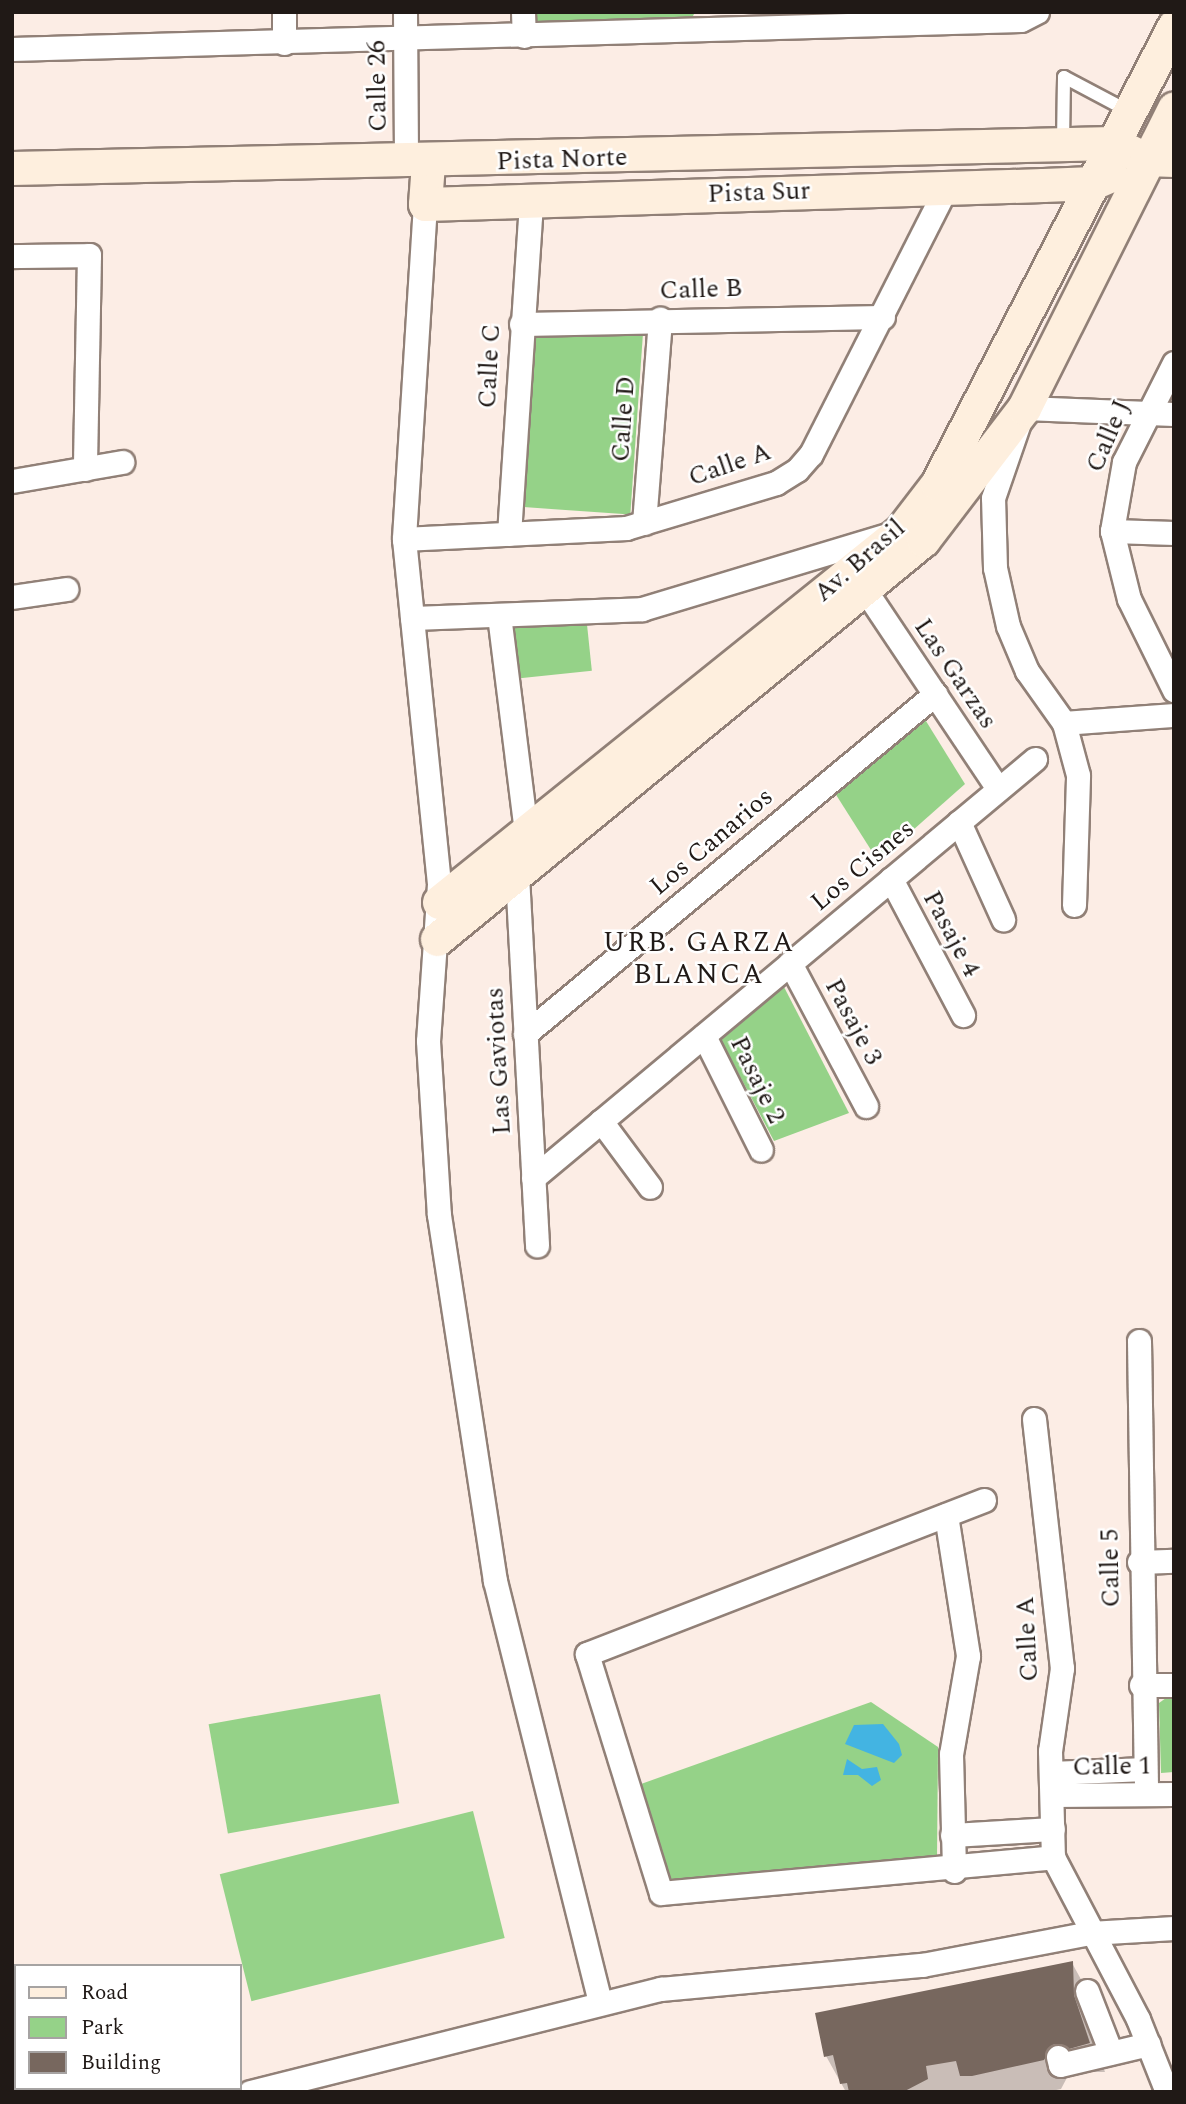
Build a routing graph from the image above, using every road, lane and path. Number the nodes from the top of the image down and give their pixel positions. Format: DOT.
graph roads {
  1 [pos="284,12"];
  2 [pos="405,12"];
  3 [pos="523,12"];
  4 [pos="1037,12"];
  5 [pos="830,19"];
  6 [pos="709,21"];
  7 [pos="1174,26"];
  8 [pos="524,36"];
  9 [pos="405,39"];
  10 [pos="284,43"];
  11 [pos="12,49"];
  12 [pos="1174,109"];
  13 [pos="1130,112"];
  14 [pos="1113,143"];
  15 [pos="1063,145"];
  16 [pos="1160,160"];
  17 [pos="417,161"];
  18 [pos="12,168"];
  19 [pos="1093,183"];
  20 [pos="947,187"];
  21 [pos="531,201"];
  22 [pos="425,204"];
  23 [pos="12,256"];
  24 [pos="883,317"];
  25 [pos="660,319"];
  26 [pos="521,324"];
  27 [pos="1174,363"];
  28 [pos="1024,408"];
  29 [pos="1149,413"];
  30 [pos="1174,414"];
  31 [pos="122,461"];
  32 [pos="85,469"];
  33 [pos="12,481"];
  34 [pos="644,523"];
  35 [pos="901,531"];
  36 [pos="1112,531"];
  37 [pos="1174,533"];
  38 [pos="509,534"];
  39 [pos="404,539"];
  40 [pos="66,589"];
  41 [pos="865,590"];
  42 [pos="12,597"];
  43 [pos="499,615"];
  44 [pos="412,618"];
  45 [pos="1174,690"];
  46 [pos="935,694"];
  47 [pos="1174,715"];
  48 [pos="1064,723"];
  49 [pos="1035,759"];
  50 [pos="998,789"];
  51 [pos="959,822"];
  52 [pos="526,833"];
  53 [pos="517,875"];
  54 [pos="891,879"];
  55 [pos="439,902"];
  56 [pos="1074,905"];
  57 [pos="1003,919"];
  58 [pos="438,939"];
  59 [pos="790,963"];
  60 [pos="963,1015"];
  61 [pos="526,1034"];
  62 [pos="704,1035"];
  63 [pos="866,1106"];
  64 [pos="601,1121"];
  65 [pos="761,1150"];
  66 [pos="533,1178"];
  67 [pos="650,1187"];
  68 [pos="537,1245"];
  69 [pos="1139,1340"];
  70 [pos="1034,1419"];
  71 [pos="984,1500"];
  72 [pos="946,1515"];
  73 [pos="1174,1560"];
  74 [pos="1139,1562"];
  75 [pos="1141,1685"];
  76 [pos="1174,1685"];
  77 [pos="1144,1769"];
  78 [pos="1051,1784"];
  79 [pos="1146,1794"];
  80 [pos="1174,1794"];
  81 [pos="1053,1829"];
  82 [pos="952,1835"];
  83 [pos="1053,1857"];
  84 [pos="954,1871"];
  85 [pos="1174,1928"];
  86 [pos="1090,1933"];
  87 [pos="1087,1992"];
  88 [pos="600,2002"];
  89 [pos="1149,2044"];
  90 [pos="1111,2053"];
  91 [pos="1058,2057"];
  92 [pos="250,2092"];
  93 [pos="1167,2092"];
  1 -- 10 [label="street"];
  2 -- 9 [label="street, Calle 26"];
  3 -- 8 [label="street"];
  4 -- 5 [label="street"];
  5 -- 6 [label="street"];
  6 -- 8 [label="street"];
  7 -- 13 [label="street, Av. Brasil"];
  8 -- 9 [label="street"];
  9 -- 10 [label="street"];
  9 -- 17 [label="street, Calle 26"];
  10 -- 11 [label="street"];
  12 -- 16 [label="street, Av. Brasil"];
  13 -- 14 [label="street, Av. Brasil"];
  13 -- 15 [label="lane"];
  14 -- 15 [label="street, Pista Norte"];
  14 -- 16 [label="street"];
  14 -- 19 [label="street, Av. Brasil"];
  15 -- 17 [label="street, Pista Norte"];
  16 -- 19 [label="street"];
  16 -- 28 [label="street, Av. Brasil"];
  17 -- 18 [label="street, Pista Norte"];
  17 -- 22 [label="street"];
  19 -- 20 [label="street, Pista Sur"];
  19 -- 35 [label="street, Av. Brasil"];
  20 -- 21 [label="street, Pista Sur"];
  20 -- 24 [label="street, Calle A"];
  21 -- 22 [label="street, Pista Sur"];
  21 -- 26 [label="street, Calle C"];
  22 -- 39 [label="street"];
  23 -- 32 [label="street"];
  24 -- 25 [label="street, Calle B"];
  24 -- 34 [label="street, Calle A"];
  25 -- 26 [label="street, Calle B"];
  25 -- 34 [label="street, Calle D"];
  26 -- 38 [label="street, Calle C"];
  27 -- 29 [label="street, Calle J"];
  28 -- 29 [label="street"];
  28 -- 41 [label="street, Av. Brasil"];
  28 -- 48 [label="street"];
  29 -- 30 [label="street"];
  29 -- 36 [label="street, Calle J"];
  31 -- 32 [label="street"];
  32 -- 33 [label="street"];
  34 -- 38 [label="street, Calle A"];
  35 -- 43 [label="street"];
  35 -- 52 [label="street, Av. Brasil"];
  36 -- 37 [label="street"];
  36 -- 45 [label="street, Calle J"];
  38 -- 39 [label="street, Calle A"];
  39 -- 44 [label="street"];
  40 -- 42 [label="street"];
  41 -- 46 [label="street, Las Garzas"];
  41 -- 53 [label="street, Av. Brasil"];
  43 -- 44 [label="street"];
  43 -- 52 [label="street"];
  44 -- 55 [label="street"];
  46 -- 50 [label="street, Las Garzas"];
  46 -- 61 [label="street, Los Canarios"];
  47 -- 48 [label="street"];
  48 -- 56 [label="street"];
  49 -- 50 [label="street, Los Cisnes"];
  50 -- 51 [label="street, Los Cisnes"];
  51 -- 54 [label="street, Los Cisnes"];
  51 -- 57 [label="street"];
  52 -- 55 [label="street, Av. Brasil"];
  53 -- 58 [label="street, Av. Brasil"];
  53 -- 61 [label="street, Las Gaviotas"];
  54 -- 59 [label="street, Los Cisnes"];
  54 -- 60 [label="street, Pasaje 4"];
  55 -- 58 [label="street"];
  58 -- 88 [label="street"];
  59 -- 62 [label="street, Los Cisnes"];
  59 -- 63 [label="street, Pasaje 3"];
  61 -- 66 [label="street, Las Gaviotas"];
  62 -- 64 [label="street, Los Cisnes"];
  62 -- 65 [label="street, Pasaje 2"];
  64 -- 66 [label="street, Los Cisnes"];
  64 -- 67 [label="street"];
  66 -- 68 [label="street, Las Gaviotas"];
  69 -- 74 [label="street, Calle 5"];
  70 -- 78 [label="street, Calle A"];
  71 -- 72 [label="street"];
  72 -- 82 [label="street"];
  72 -- 84 [label="street"];
  73 -- 74 [label="street"];
  74 -- 75 [label="street, Calle 5"];
  75 -- 76 [label="street"];
  75 -- 77 [label="street, Calle 5"];
  77 -- 78 [label="street"];
  77 -- 79 [label="street, Calle 5"];
  78 -- 79 [label="street, Calle 1"];
  78 -- 81 [label="street, Calle A"];
  79 -- 80 [label="street, Calle 1"];
  81 -- 82 [label="street"];
  81 -- 83 [label="street, Calle A"];
  82 -- 84 [label="street"];
  83 -- 84 [label="street"];
  83 -- 86 [label="street"];
  85 -- 86 [label="street"];
  86 -- 88 [label="street"];
  86 -- 89 [label="street"];
  87 -- 90 [label="street"];
  88 -- 92 [label="street"];
  89 -- 90 [label="street"];
  89 -- 93 [label="street"];
  90 -- 91 [label="street"];
}
